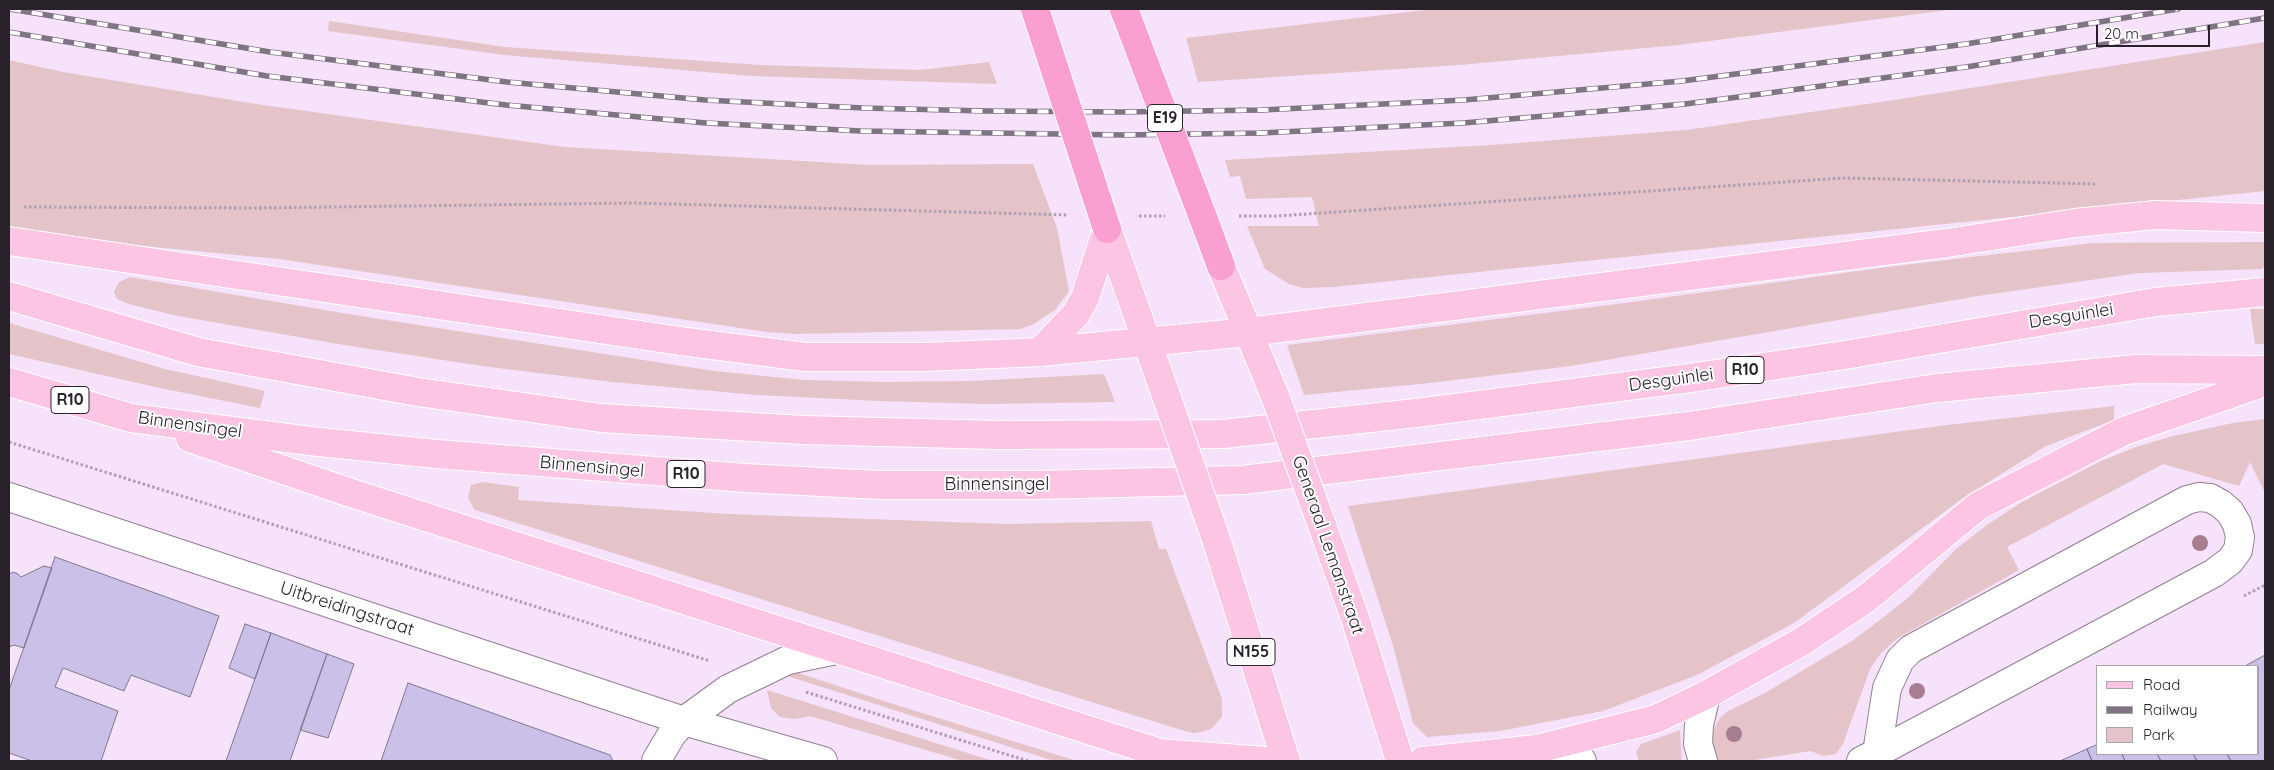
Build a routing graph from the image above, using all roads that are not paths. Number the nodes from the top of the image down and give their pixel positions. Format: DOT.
graph roads {
  1 [pos="1035,9"];
  2 [pos="1124,9"];
  3 [pos="2265,218"];
  4 [pos="1107,229"];
  5 [pos="9,241"];
  6 [pos="1221,266"];
  7 [pos="2265,292"];
  8 [pos="9,296"];
  9 [pos="1249,332"];
  10 [pos="1147,343"];
  11 [pos="1040,352"];
  12 [pos="2265,370"];
  13 [pos="9,382"];
  14 [pos="2265,382"];
  15 [pos="131,418"];
  16 [pos="9,497"];
  17 [pos="836,650"];
  18 [pos="1706,695"];
  19 [pos="684,721"];
  20 [pos="1537,749"];
  21 [pos="1166,757"];
  22 [pos="1869,757"];
  23 [pos="656,761"];
  24 [pos="823,761"];
  25 [pos="1264,761"];
  26 [pos="1286,761"];
  27 [pos="1400,761"];
  28 [pos="1423,761"];
  29 [pos="1582,761"];
  30 [pos="1704,761"];
  1 -- 4 [label="highway, bridge"];
  2 -- 6 [label="highway, E19, bridge"];
  3 -- 9 [label="main road"];
  4 -- 10 [label="main road"];
  4 -- 11 [label="main road"];
  5 -- 11 [label="main road"];
  6 -- 9 [label="main road, E19"];
  7 -- 8 [label="main road, Desguinlei / R10"];
  9 -- 10 [label="main road"];
  9 -- 27 [label="main road, Generaal Lemanstraat, bridge"];
  10 -- 11 [label="main road"];
  10 -- 26 [label="main road, N155, bridge"];
  12 -- 15 [label="main road, Binnensingel / R10"];
  13 -- 15 [label="main road, Binnensingel / R10"];
  14 -- 18 [label="main road"];
  15 -- 17 [label="main road"];
  16 -- 19 [label="street, Uitbreidingstraat"];
  17 -- 19 [label="street"];
  17 -- 21 [label="main road"];
  18 -- 20 [label="main road"];
  18 -- 30 [label="street"];
  19 -- 23 [label="street"];
  19 -- 24 [label="street, Uitbreidingstraat"];
  20 -- 28 [label="main road"];
  20 -- 29 [label="street"];
  21 -- 25 [label="main road"];
  22 -- 22 [label="street"];
}
